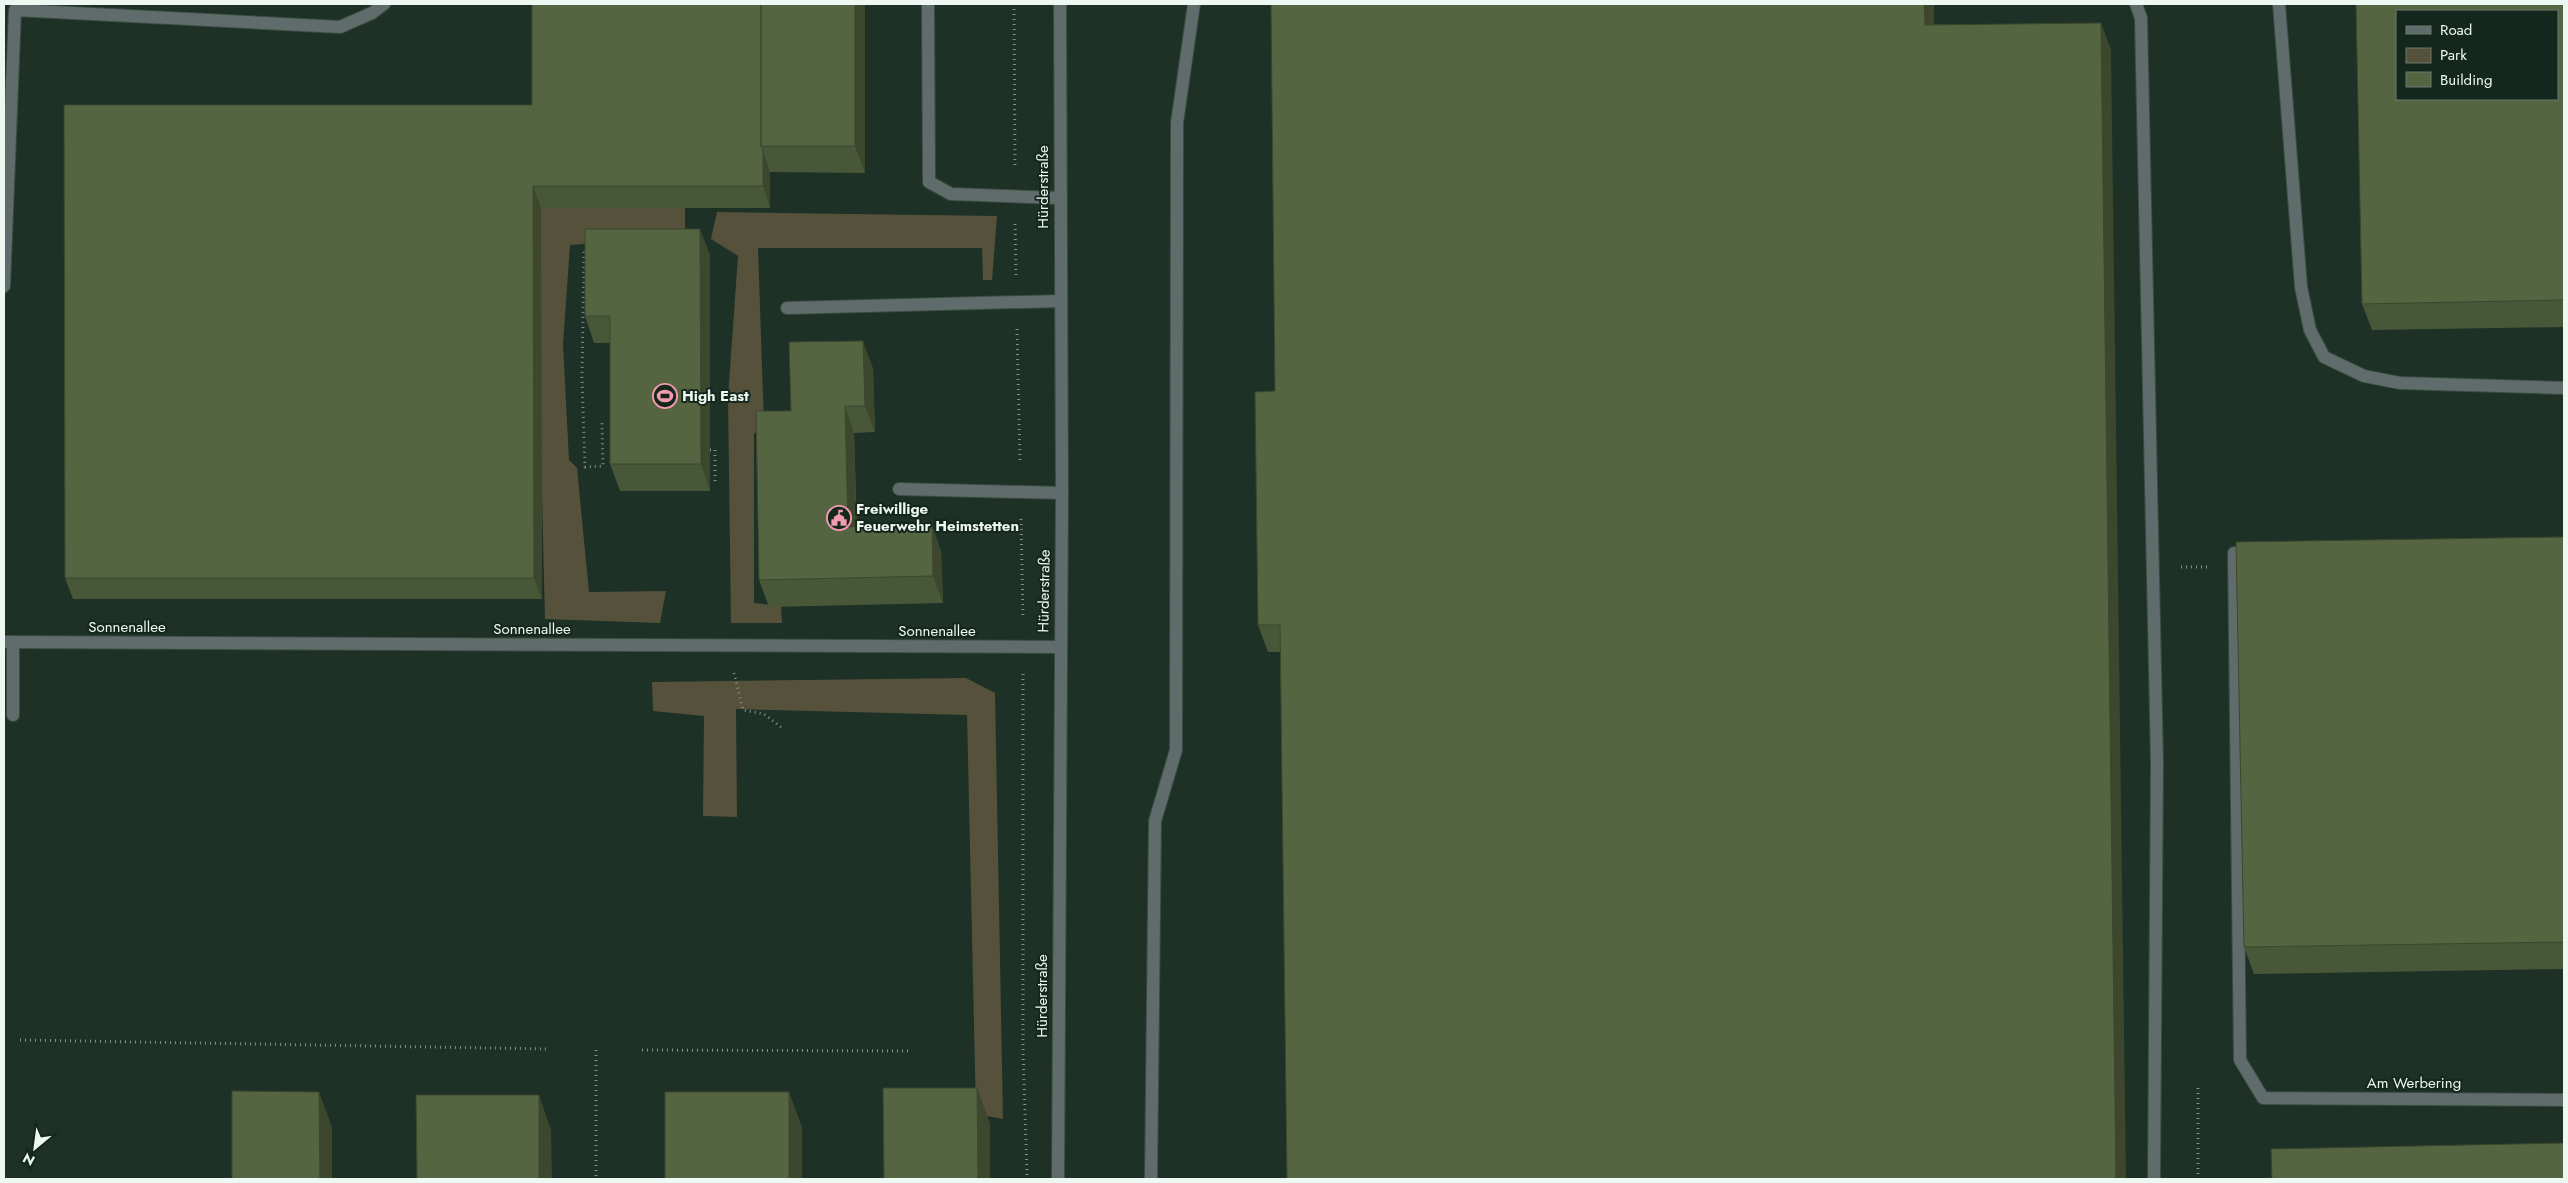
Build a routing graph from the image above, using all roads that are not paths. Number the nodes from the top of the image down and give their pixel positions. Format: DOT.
graph roads {
  1 [pos="384,4"];
  2 [pos="928,4"];
  3 [pos="1060,4"];
  4 [pos="1194,4"];
  5 [pos="2136,4"];
  6 [pos="2279,4"];
  7 [pos="1059,198"];
  8 [pos="4,286"];
  9 [pos="1060,301"];
  10 [pos="787,308"];
  11 [pos="2564,388"];
  12 [pos="899,489"];
  13 [pos="1062,493"];
  14 [pos="2263,552"];
  15 [pos="8,642"];
  16 [pos="1059,647"];
  17 [pos="13,715"];
  18 [pos="2564,1100"];
  19 [pos="1058,1179"];
  20 [pos="1151,1179"];
  21 [pos="2154,1179"];
  1 -- 8 [label="street"];
  2 -- 7 [label="street"];
  3 -- 7 [label="street, Hürderstraße"];
  4 -- 20 [label="street"];
  5 -- 21 [label="street"];
  6 -- 11 [label="street"];
  7 -- 9 [label="street, Hürderstraße"];
  9 -- 10 [label="street"];
  9 -- 13 [label="street, Hürderstraße"];
  12 -- 13 [label="street"];
  13 -- 16 [label="street, Hürderstraße"];
  14 -- 18 [label="street, Am Werbering"];
  15 -- 16 [label="street, Sonnenallee"];
  15 -- 17 [label="street"];
  16 -- 19 [label="street, Hürderstraße"];
}
